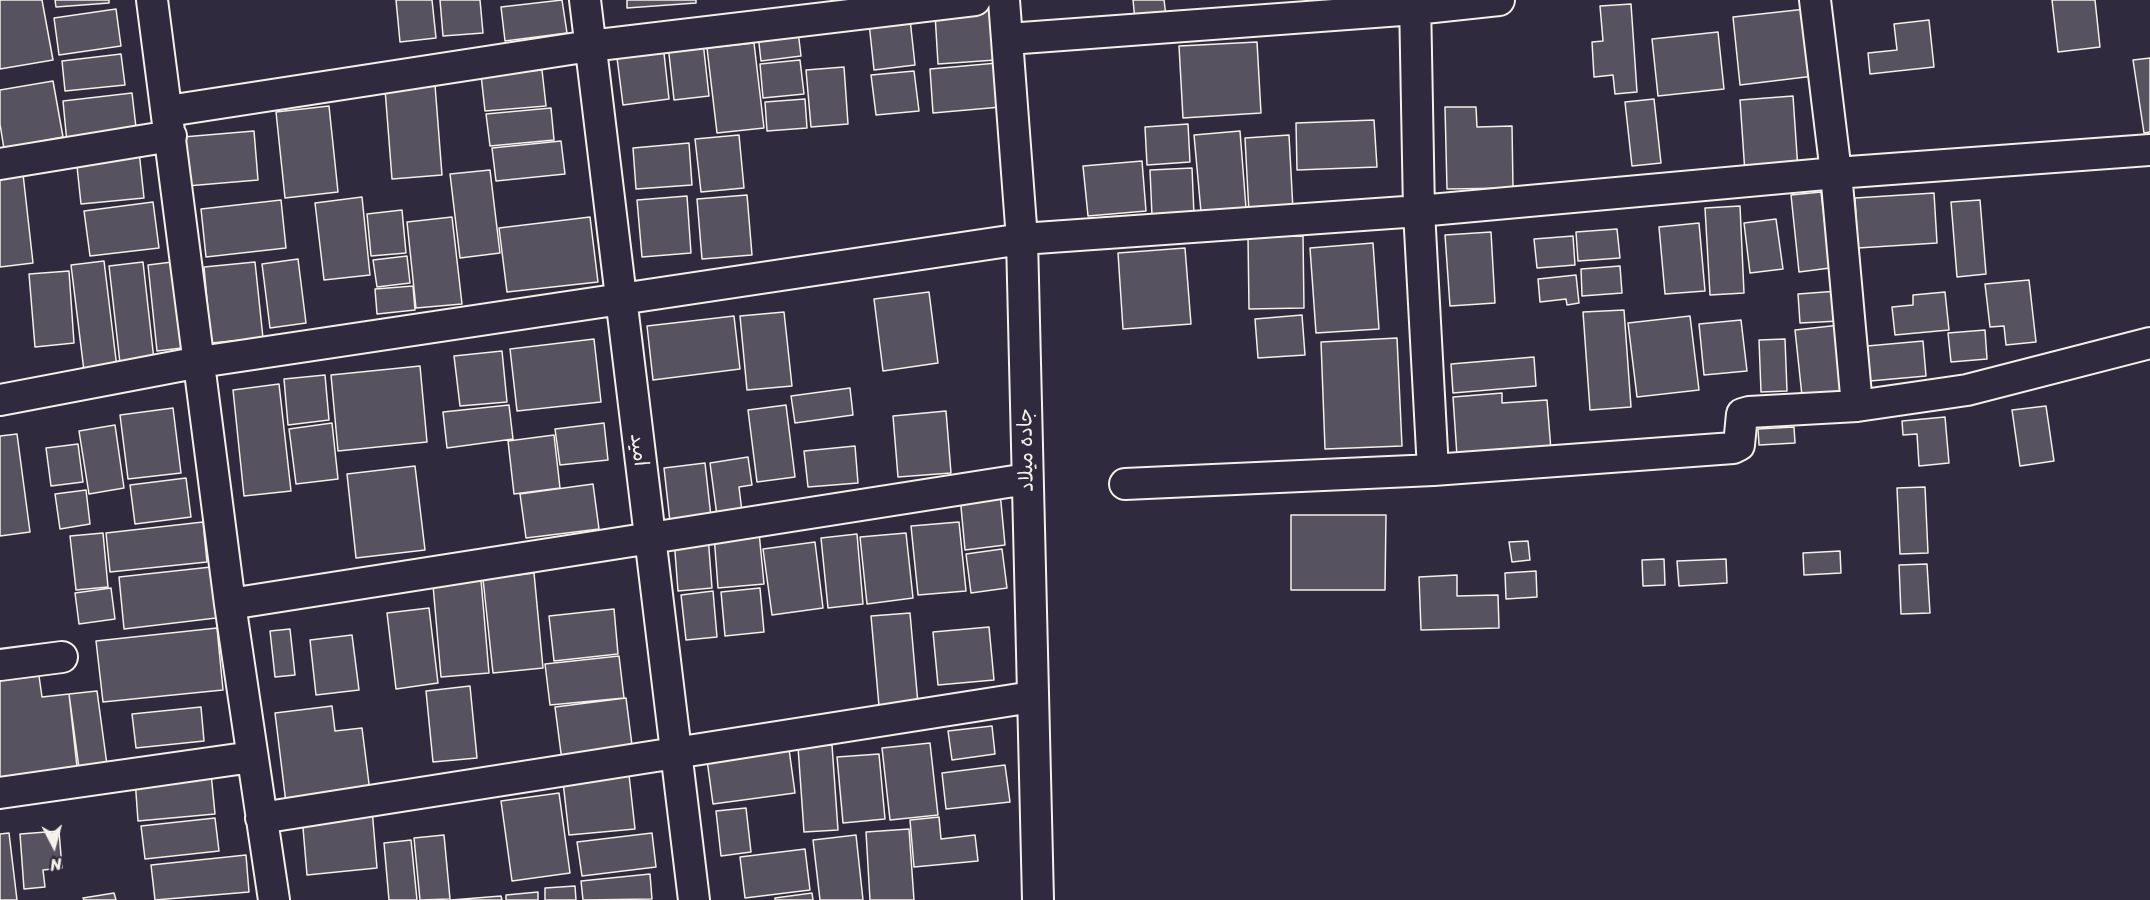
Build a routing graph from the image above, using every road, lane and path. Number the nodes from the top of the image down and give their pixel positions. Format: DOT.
graph roads {
  1 [pos="152,0"];
  2 [pos="585,0"];
  3 [pos="975,0"];
  4 [pos="1004,0"];
  5 [pos="1499,0"];
  6 [pos="1815,0"];
  7 [pos="1415,4"];
  8 [pos="1008,39"];
  9 [pos="590,46"];
  10 [pos="169,123"];
  11 [pos="2150,150"];
  12 [pos="0,164"];
  13 [pos="1836,173"];
  14 [pos="1419,211"];
  15 [pos="1022,239"];
  16 [pos="619,300"];
  17 [pos="2150,343"];
  18 [pos="200,362"];
  19 [pos="0,400"];
  20 [pos="1857,406"];
  21 [pos="1433,470"];
  22 [pos="1027,479"];
  23 [pos="1125,484"];
  24 [pos="649,540"];
  25 [pos="230,604"];
  26 [pos="62,657"];
  27 [pos="0,665"];
  28 [pos="1032,697"];
  29 [pos="675,753"];
  30 [pos="252,757"];
  31 [pos="0,792"];
  32 [pos="261,818"];
  33 [pos="274,900"];
  34 [pos="694,900"];
  35 [pos="1038,900"];
  1 -- 10 [label="street"];
  2 -- 9 [label="street, امید"];
  3 -- 9 [label="street"];
  4 -- 8 [label="street, جاده میلاد"];
  5 -- 7 [label="street"];
  6 -- 13 [label="street"];
  7 -- 8 [label="street"];
  7 -- 14 [label="street"];
  8 -- 15 [label="street, جاده میلاد"];
  9 -- 10 [label="street"];
  9 -- 16 [label="street, امید"];
  10 -- 12 [label="street"];
  10 -- 18 [label="street"];
  11 -- 13 [label="street"];
  13 -- 14 [label="street"];
  13 -- 20 [label="street"];
  14 -- 15 [label="street"];
  14 -- 21 [label="street"];
  15 -- 16 [label="street"];
  15 -- 22 [label="street, جاده میلاد"];
  16 -- 18 [label="street"];
  16 -- 24 [label="street, امید"];
  17 -- 20 [label="street"];
  18 -- 19 [label="street"];
  18 -- 25 [label="street"];
  20 -- 21 [label="street"];
  21 -- 23 [label="street"];
  22 -- 24 [label="street"];
  22 -- 28 [label="street, جاده میلاد"];
  24 -- 25 [label="street"];
  24 -- 29 [label="street, امید"];
  25 -- 30 [label="street"];
  26 -- 27 [label="street"];
  28 -- 29 [label="street"];
  28 -- 35 [label="street, جاده میلاد"];
  29 -- 32 [label="street"];
  29 -- 34 [label="street, امید"];
  30 -- 31 [label="street"];
  30 -- 32 [label="street"];
  32 -- 33 [label="street"];
}
